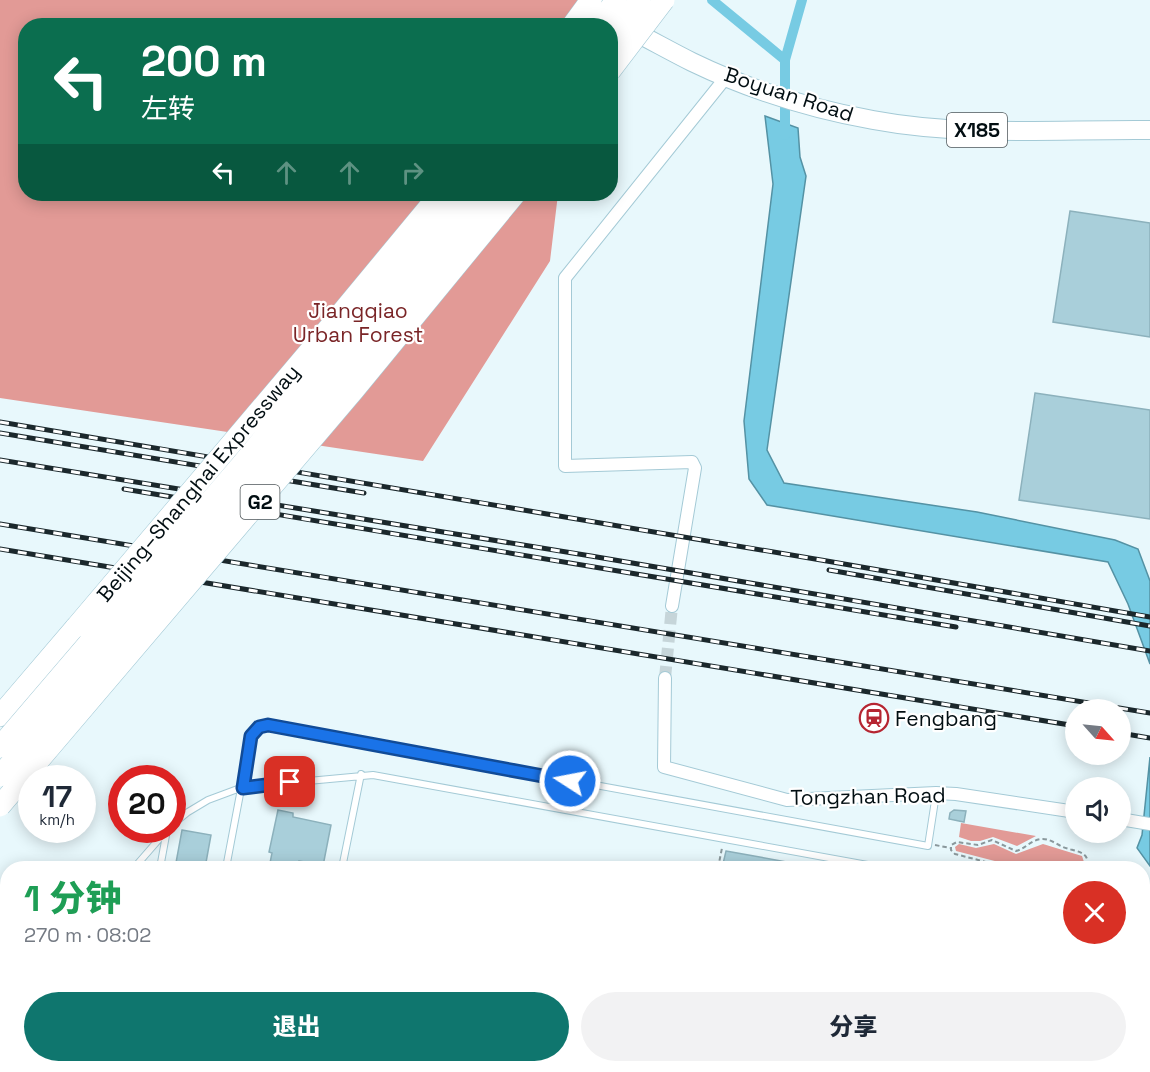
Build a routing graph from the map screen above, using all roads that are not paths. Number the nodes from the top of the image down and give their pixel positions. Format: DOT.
graph roads {
  1 [pos="591,0"];
  2 [pos="610,0"];
  3 [pos="616,0"];
  4 [pos="640,0"];
  5 [pos="664,0"];
  6 [pos="578,18"];
  7 [pos="603,18"];
  8 [pos="615,18"];
  9 [pos="618,21"];
  10 [pos="618,29"];
  11 [pos="618,60"];
  12 [pos="727,76"];
  13 [pos="760,83"];
  14 [pos="807,98"];
  15 [pos="1150,118"];
  16 [pos="1150,130"];
  17 [pos="434,201"];
  18 [pos="460,201"];
  19 [pos="484,201"];
  20 [pos="509,201"];
  21 [pos="672,606"];
  22 [pos="665,678"];
  23 [pos="0,716"];
  24 [pos="0,747"];
  25 [pos="361,774"];
  26 [pos="0,776"];
  27 [pos="243,788"];
  28 [pos="936,793"];
  29 [pos="0,806"];
  30 [pos="1065,810"];
  31 [pos="186,814"];
  32 [pos="1131,820"];
  33 [pos="1150,824"];
  34 [pos="140,861"];
  35 [pos="161,861"];
  36 [pos="227,861"];
  37 [pos="343,861"];
  38 [pos="845,861"];
  1 -- 6 [label="highway, bridge"];
  1 -- 8 [label="main road, Boyuan Road / X185"];
  2 -- 13 [label="main road, Boyuan Road / X185"];
  3 -- 7 [label="highway, bridge"];
  4 -- 10 [label="highway, bridge"];
  5 -- 11 [label="highway, bridge"];
  9 -- 12 [label="main road, Boyuan Road / X185"];
  12 -- 13 [label="main road, Boyuan Road / X185"];
  12 -- 21 [label="street"];
  13 -- 14 [label="main road, Boyuan Road / X185"];
  14 -- 15 [label="main road, Boyuan Road / X185"];
  14 -- 16 [label="main road, Boyuan Road / X185"];
  17 -- 23 [label="highway, Beijing–Shanghai Expressway, bridge"];
  18 -- 24 [label="highway, Beijing–Shanghai Expressway / G2, bridge"];
  19 -- 26 [label="highway, Beijing–Shanghai Expressway / G2, bridge"];
  20 -- 29 [label="highway, G2, bridge"];
  22 -- 28 [label="street, Tongzhan Road"];
  25 -- 27 [label="lane"];
  25 -- 37 [label="lane"];
  25 -- 38 [label="lane"];
  27 -- 28 [label="lane"];
  27 -- 31 [label="lane"];
  27 -- 36 [label="lane"];
  28 -- 30 [label="street, Tongzhan Road"];
  32 -- 33 [label="street"];
  34 -- 35 [label="lane"];
}
